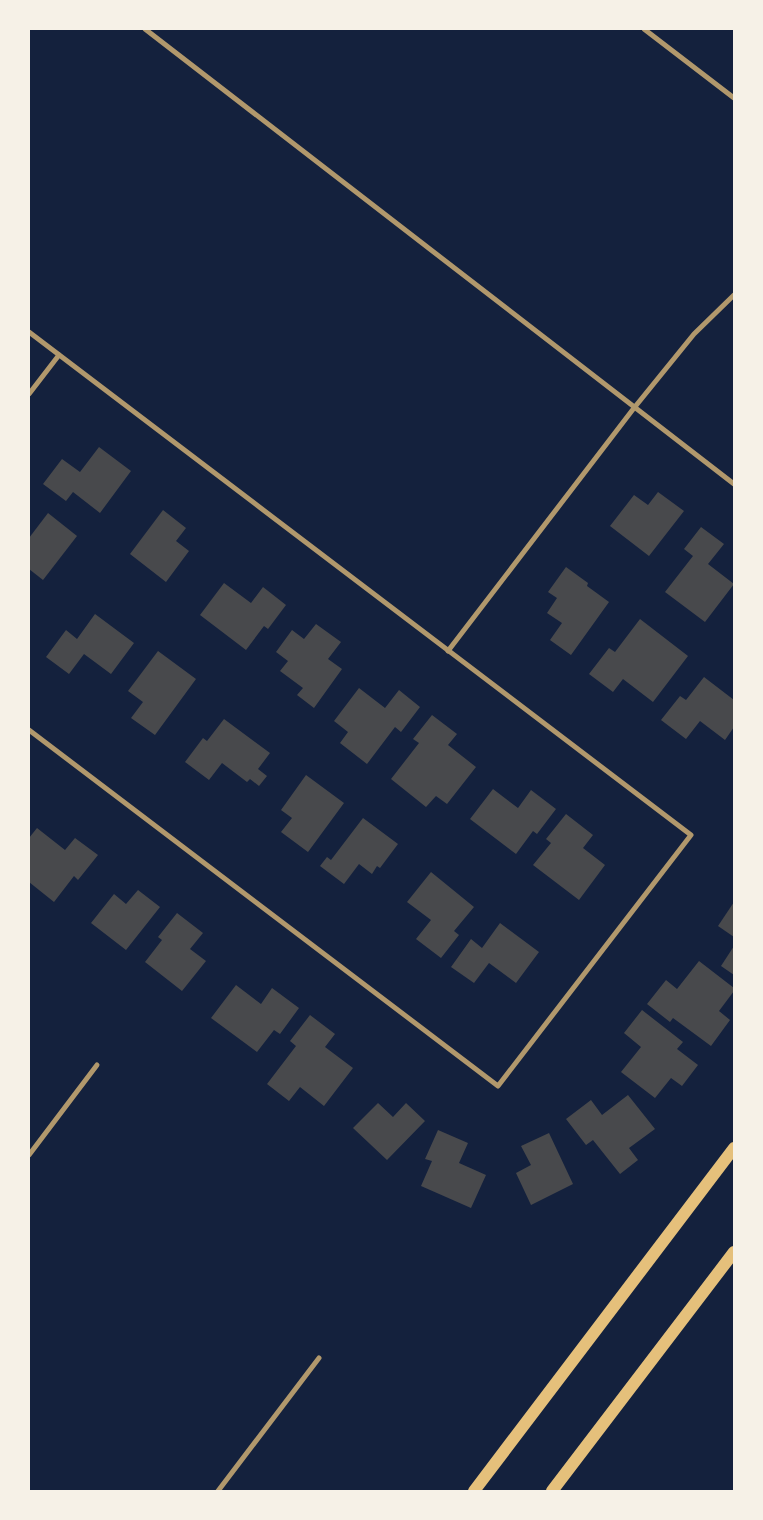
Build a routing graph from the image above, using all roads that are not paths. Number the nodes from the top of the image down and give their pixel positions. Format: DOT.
graph roads {
  1 [pos="145,29"];
  2 [pos="644,29"];
  3 [pos="734,98"];
  4 [pos="734,295"];
  5 [pos="29,332"];
  6 [pos="59,355"];
  7 [pos="29,394"];
  8 [pos="634,408"];
  9 [pos="734,484"];
  10 [pos="448,651"];
  11 [pos="29,730"];
  12 [pos="97,1065"];
  13 [pos="734,1148"];
  14 [pos="29,1155"];
  15 [pos="734,1252"];
  16 [pos="319,1358"];
  17 [pos="218,1491"];
  18 [pos="474,1491"];
  19 [pos="552,1491"];
  1 -- 8 [label="street"];
  2 -- 3 [label="street"];
  4 -- 8 [label="street"];
  5 -- 6 [label="street"];
  6 -- 7 [label="street"];
  6 -- 10 [label="street"];
  8 -- 9 [label="street"];
  8 -- 10 [label="street"];
  10 -- 11 [label="street"];
  12 -- 14 [label="street"];
  13 -- 18 [label="main road"];
  15 -- 19 [label="main road"];
  16 -- 17 [label="street"];
}
